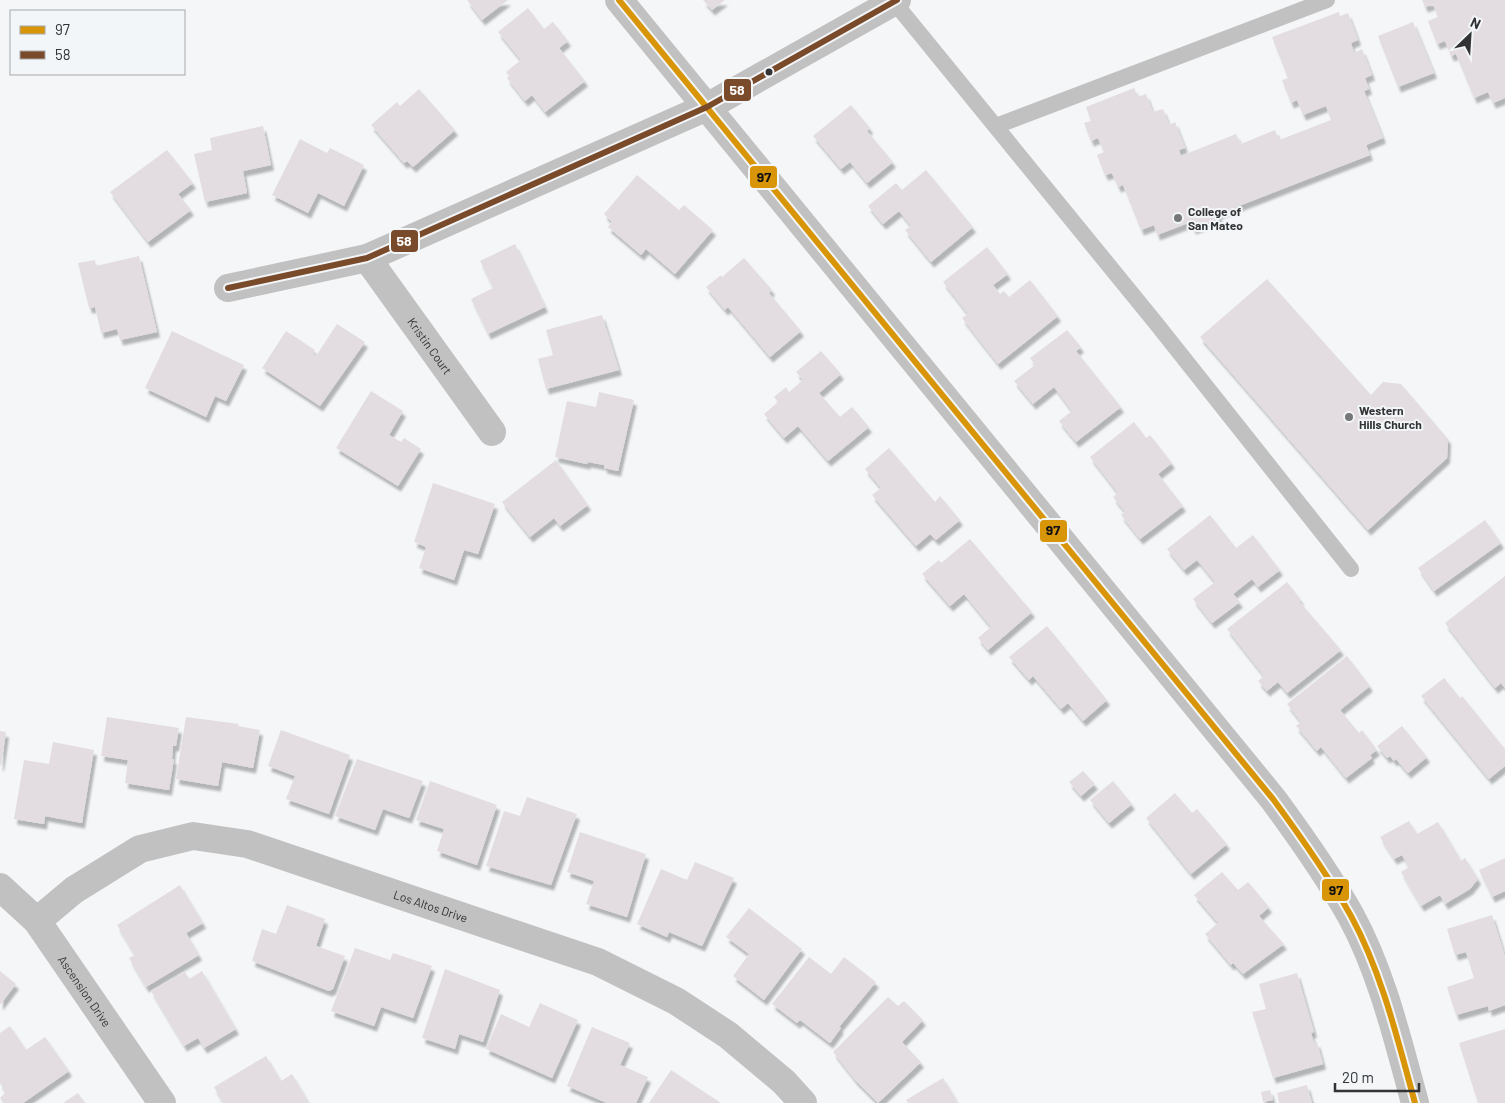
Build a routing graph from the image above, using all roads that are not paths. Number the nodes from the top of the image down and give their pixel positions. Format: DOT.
graph roads {
  1 [pos="619,0"];
  2 [pos="1328,0"];
  3 [pos="896,1"];
  4 [pos="707,107"];
  5 [pos="996,126"];
  6 [pos="367,258"];
  7 [pos="228,288"];
  8 [pos="492,432"];
  9 [pos="1351,569"];
  10 [pos="0,887"];
  11 [pos="37,921"];
  12 [pos="162,1103"];
  13 [pos="803,1103"];
  14 [pos="1415,1103"];
  1 -- 4 [label="street"];
  2 -- 5 [label="lane"];
  3 -- 4 [label="street"];
  3 -- 5 [label="lane"];
  4 -- 6 [label="street"];
  4 -- 14 [label="street"];
  5 -- 9 [label="lane"];
  6 -- 7 [label="street"];
  6 -- 8 [label="street, Kristin Court"];
  10 -- 11 [label="street, Ascension Drive"];
  11 -- 12 [label="street, Ascension Drive"];
  11 -- 13 [label="street, Los Altos Drive"];
}
